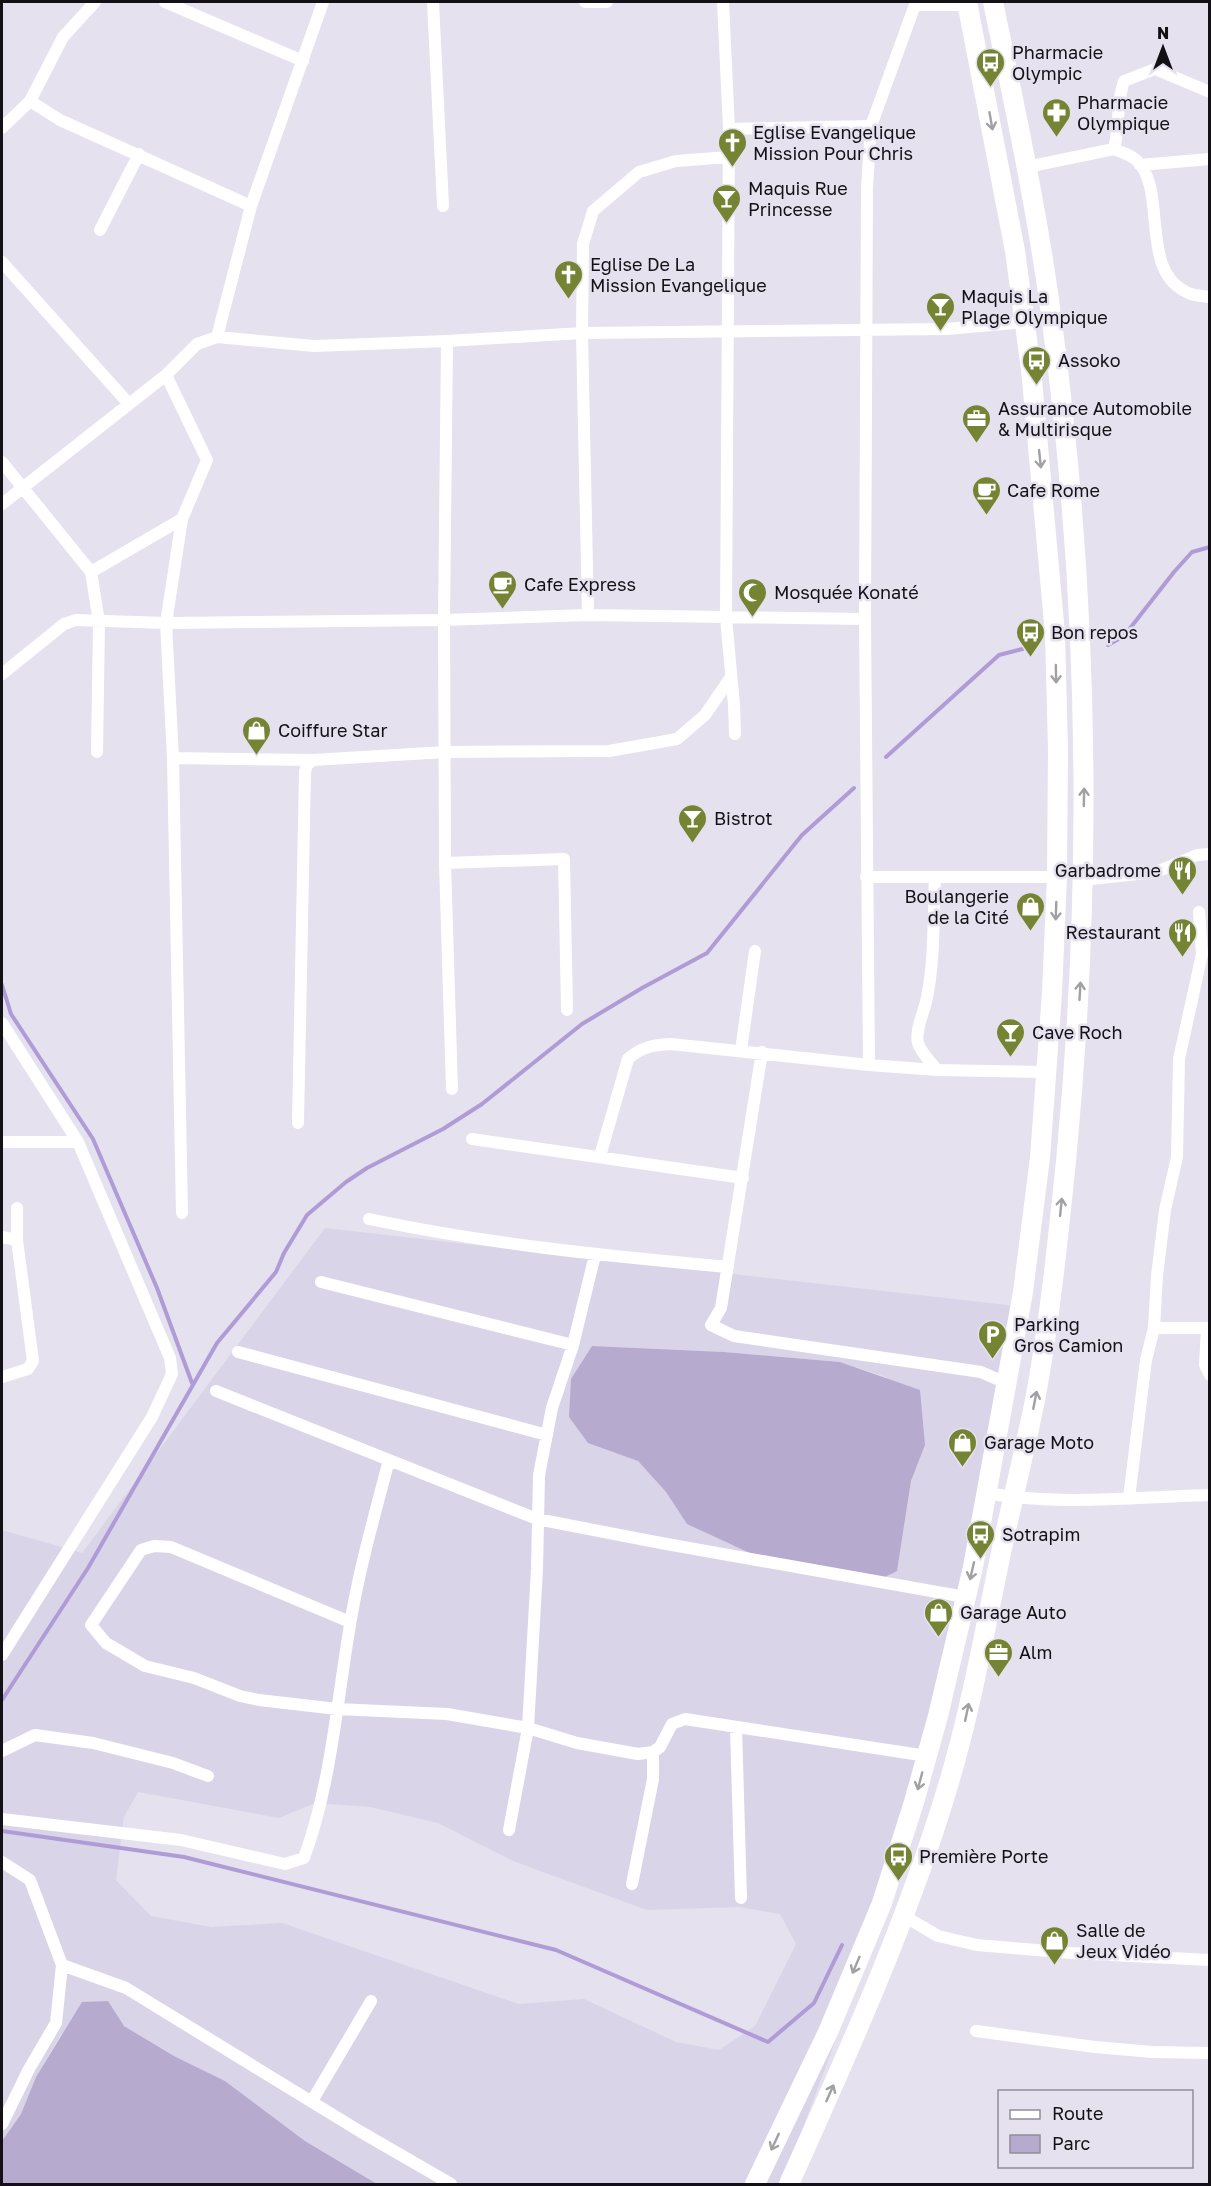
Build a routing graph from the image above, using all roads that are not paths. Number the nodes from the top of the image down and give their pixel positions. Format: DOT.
graph roads {
  1 [pos="95,2"];
  2 [pos="165,2"];
  3 [pos="323,2"];
  4 [pos="433,2"];
  5 [pos="585,2"];
  6 [pos="608,2"];
  7 [pos="723,2"];
  8 [pos="993,2"];
  9 [pos="916,3"];
  10 [pos="968,3"];
  11 [pos="303,61"];
  12 [pos="1209,93"];
  13 [pos="30,100"];
  14 [pos="871,126"];
  15 [pos="2,128"];
  16 [pos="729,129"];
  17 [pos="1114,149"];
  18 [pos="139,154"];
  19 [pos="729,157"];
  20 [pos="1209,159"];
  21 [pos="1140,165"];
  22 [pos="1027,167"];
  23 [pos="251,206"];
  24 [pos="443,206"];
  25 [pos="100,230"];
  26 [pos="2,262"];
  27 [pos="1209,297"];
  28 [pos="1025,322"];
  29 [pos="865,330"];
  30 [pos="729,332"];
  31 [pos="582,333"];
  32 [pos="216,337"];
  33 [pos="447,341"];
  34 [pos="166,375"];
  35 [pos="129,404"];
  36 [pos="2,462"];
  37 [pos="23,487"];
  38 [pos="2,504"];
  39 [pos="182,519"];
  40 [pos="91,572"];
  41 [pos="588,615"];
  42 [pos="726,618"];
  43 [pos="865,619"];
  44 [pos="444,620"];
  45 [pos="99,622"];
  46 [pos="166,623"];
  47 [pos="2,674"];
  48 [pos="731,677"];
  49 [pos="735,734"];
  50 [pos="97,752"];
  51 [pos="445,752"];
  52 [pos="173,759"];
  53 [pos="313,760"];
  54 [pos="1209,854"];
  55 [pos="446,862"];
  56 [pos="866,877"];
  57 [pos="935,877"];
  58 [pos="1057,877"];
  59 [pos="1082,880"];
  60 [pos="1199,912"];
  61 [pos="755,951"];
  62 [pos="567,1010"];
  63 [pos="2,1023"];
  64 [pos="741,1050"];
  65 [pos="762,1052"];
  66 [pos="869,1065"];
  67 [pos="937,1070"];
  68 [pos="1047,1072"];
  69 [pos="452,1089"];
  70 [pos="298,1123"];
  71 [pos="472,1139"];
  72 [pos="2,1142"];
  73 [pos="78,1142"];
  74 [pos="600,1156"];
  75 [pos="743,1178"];
  76 [pos="17,1208"];
  77 [pos="182,1213"];
  78 [pos="369,1219"];
  79 [pos="2,1237"];
  80 [pos="17,1240"];
  81 [pos="595,1255"];
  82 [pos="728,1267"];
  83 [pos="321,1282"];
  84 [pos="1154,1328"];
  85 [pos="1208,1328"];
  86 [pos="573,1345"];
  87 [pos="238,1352"];
  88 [pos="1209,1375"];
  89 [pos="2,1377"];
  90 [pos="1006,1383"];
  91 [pos="216,1392"];
  92 [pos="547,1435"];
  93 [pos="389,1460"];
  94 [pos="986,1493"];
  95 [pos="1209,1495"];
  96 [pos="1013,1498"];
  97 [pos="1130,1498"];
  98 [pos="537,1519"];
  99 [pos="965,1598"];
  100 [pos="350,1622"];
  101 [pos="2,1654"];
  102 [pos="337,1709"];
  103 [pos="736,1727"];
  104 [pos="528,1728"];
  105 [pos="2,1751"];
  106 [pos="653,1752"];
  107 [pos="927,1756"];
  108 [pos="208,1776"];
  109 [pos="2,1819"];
  110 [pos="509,1830"];
  111 [pos="2,1862"];
  112 [pos="632,1884"];
  113 [pos="741,1898"];
  114 [pos="904,1916"];
  115 [pos="1209,1960"];
  116 [pos="62,1965"];
  117 [pos="371,2001"];
  118 [pos="976,2031"];
  119 [pos="1209,2053"];
  120 [pos="312,2101"];
  121 [pos="2,2124"];
  122 [pos="451,2184"];
  123 [pos="755,2184"];
  124 [pos="789,2184"];
  1 -- 13 [label="street"];
  2 -- 11 [label="street"];
  3 -- 11 [label="street"];
  4 -- 24 [label="street"];
  5 -- 6 [label="street"];
  7 -- 16 [label="street"];
  8 -- 22 [label="main road"];
  9 -- 10 [label="street"];
  9 -- 14 [label="street"];
  10 -- 28 [label="main road, one-way"];
  11 -- 23 [label="street"];
  12 -- 17 [label="street"];
  13 -- 15 [label="street"];
  13 -- 18 [label="street"];
  14 -- 16 [label="street"];
  14 -- 29 [label="street"];
  16 -- 19 [label="street"];
  17 -- 21 [label="street"];
  17 -- 22 [label="street"];
  18 -- 23 [label="street"];
  18 -- 25 [label="street"];
  19 -- 30 [label="street"];
  19 -- 31 [label="street"];
  20 -- 21 [label="street"];
  21 -- 27 [label="street"];
  59 -- 22 [label="main road, one-way"];
  23 -- 32 [label="street"];
  26 -- 35 [label="street"];
  28 -- 29 [label="street"];
  28 -- 58 [label="main road, one-way"];
  29 -- 30 [label="street"];
  29 -- 43 [label="street"];
  30 -- 31 [label="street"];
  30 -- 42 [label="street"];
  31 -- 33 [label="street"];
  31 -- 41 [label="street"];
  32 -- 33 [label="street"];
  32 -- 34 [label="street"];
  33 -- 44 [label="street"];
  34 -- 35 [label="street"];
  34 -- 39 [label="street"];
  35 -- 37 [label="street"];
  36 -- 37 [label="street"];
  37 -- 38 [label="street"];
  37 -- 40 [label="street"];
  39 -- 40 [label="street"];
  39 -- 46 [label="street"];
  40 -- 45 [label="street"];
  41 -- 42 [label="street"];
  41 -- 44 [label="street"];
  42 -- 43 [label="street"];
  42 -- 48 [label="street"];
  43 -- 56 [label="street"];
  44 -- 46 [label="street"];
  44 -- 51 [label="street"];
  45 -- 46 [label="street"];
  45 -- 47 [label="street"];
  45 -- 50 [label="street"];
  46 -- 52 [label="street"];
  48 -- 49 [label="street"];
  48 -- 51 [label="street"];
  51 -- 53 [label="street"];
  51 -- 55 [label="street"];
  52 -- 53 [label="street"];
  52 -- 77 [label="street"];
  53 -- 70 [label="street"];
  54 -- 59 [label="street"];
  55 -- 62 [label="street"];
  55 -- 69 [label="street"];
  56 -- 57 [label="street"];
  56 -- 66 [label="street"];
  57 -- 58 [label="street"];
  57 -- 67 [label="street"];
  58 -- 68 [label="main road, one-way"];
  96 -- 59 [label="main road, one-way"];
  60 -- 84 [label="street"];
  61 -- 64 [label="street"];
  63 -- 73 [label="street"];
  64 -- 65 [label="street"];
  64 -- 74 [label="street"];
  65 -- 66 [label="street"];
  65 -- 75 [label="street"];
  66 -- 67 [label="street"];
  67 -- 68 [label="street"];
  68 -- 90 [label="main road"];
  71 -- 74 [label="street"];
  72 -- 73 [label="street"];
  73 -- 101 [label="street"];
  74 -- 75 [label="street"];
  75 -- 82 [label="street"];
  76 -- 80 [label="street"];
  78 -- 81 [label="street"];
  79 -- 80 [label="street"];
  80 -- 89 [label="street"];
  81 -- 82 [label="street"];
  81 -- 86 [label="street"];
  82 -- 90 [label="street"];
  83 -- 86 [label="street"];
  84 -- 85 [label="street"];
  84 -- 97 [label="street"];
  85 -- 88 [label="street"];
  86 -- 92 [label="street"];
  87 -- 92 [label="street"];
  90 -- 94 [label="main road"];
  91 -- 93 [label="street"];
  92 -- 98 [label="street"];
  93 -- 98 [label="street"];
  93 -- 100 [label="street"];
  94 -- 96 [label="street"];
  94 -- 99 [label="main road, one-way"];
  95 -- 97 [label="street"];
  96 -- 97 [label="street"];
  114 -- 96 [label="main road, one-way"];
  98 -- 99 [label="street"];
  98 -- 104 [label="street"];
  99 -- 107 [label="main road"];
  100 -- 102 [label="street"];
  100 -- 102 [label="street"];
  102 -- 104 [label="street"];
  102 -- 109 [label="street"];
  103 -- 106 [label="street"];
  103 -- 107 [label="street"];
  103 -- 113 [label="street"];
  104 -- 106 [label="street"];
  104 -- 110 [label="street"];
  105 -- 108 [label="street"];
  106 -- 112 [label="street"];
  107 -- 123 [label="main road, one-way"];
  111 -- 116 [label="street"];
  114 -- 115 [label="street"];
  124 -- 114 [label="main road, one-way"];
  116 -- 120 [label="street"];
  116 -- 121 [label="street"];
  117 -- 120 [label="street"];
  118 -- 119 [label="street"];
  120 -- 122 [label="street"];
}
